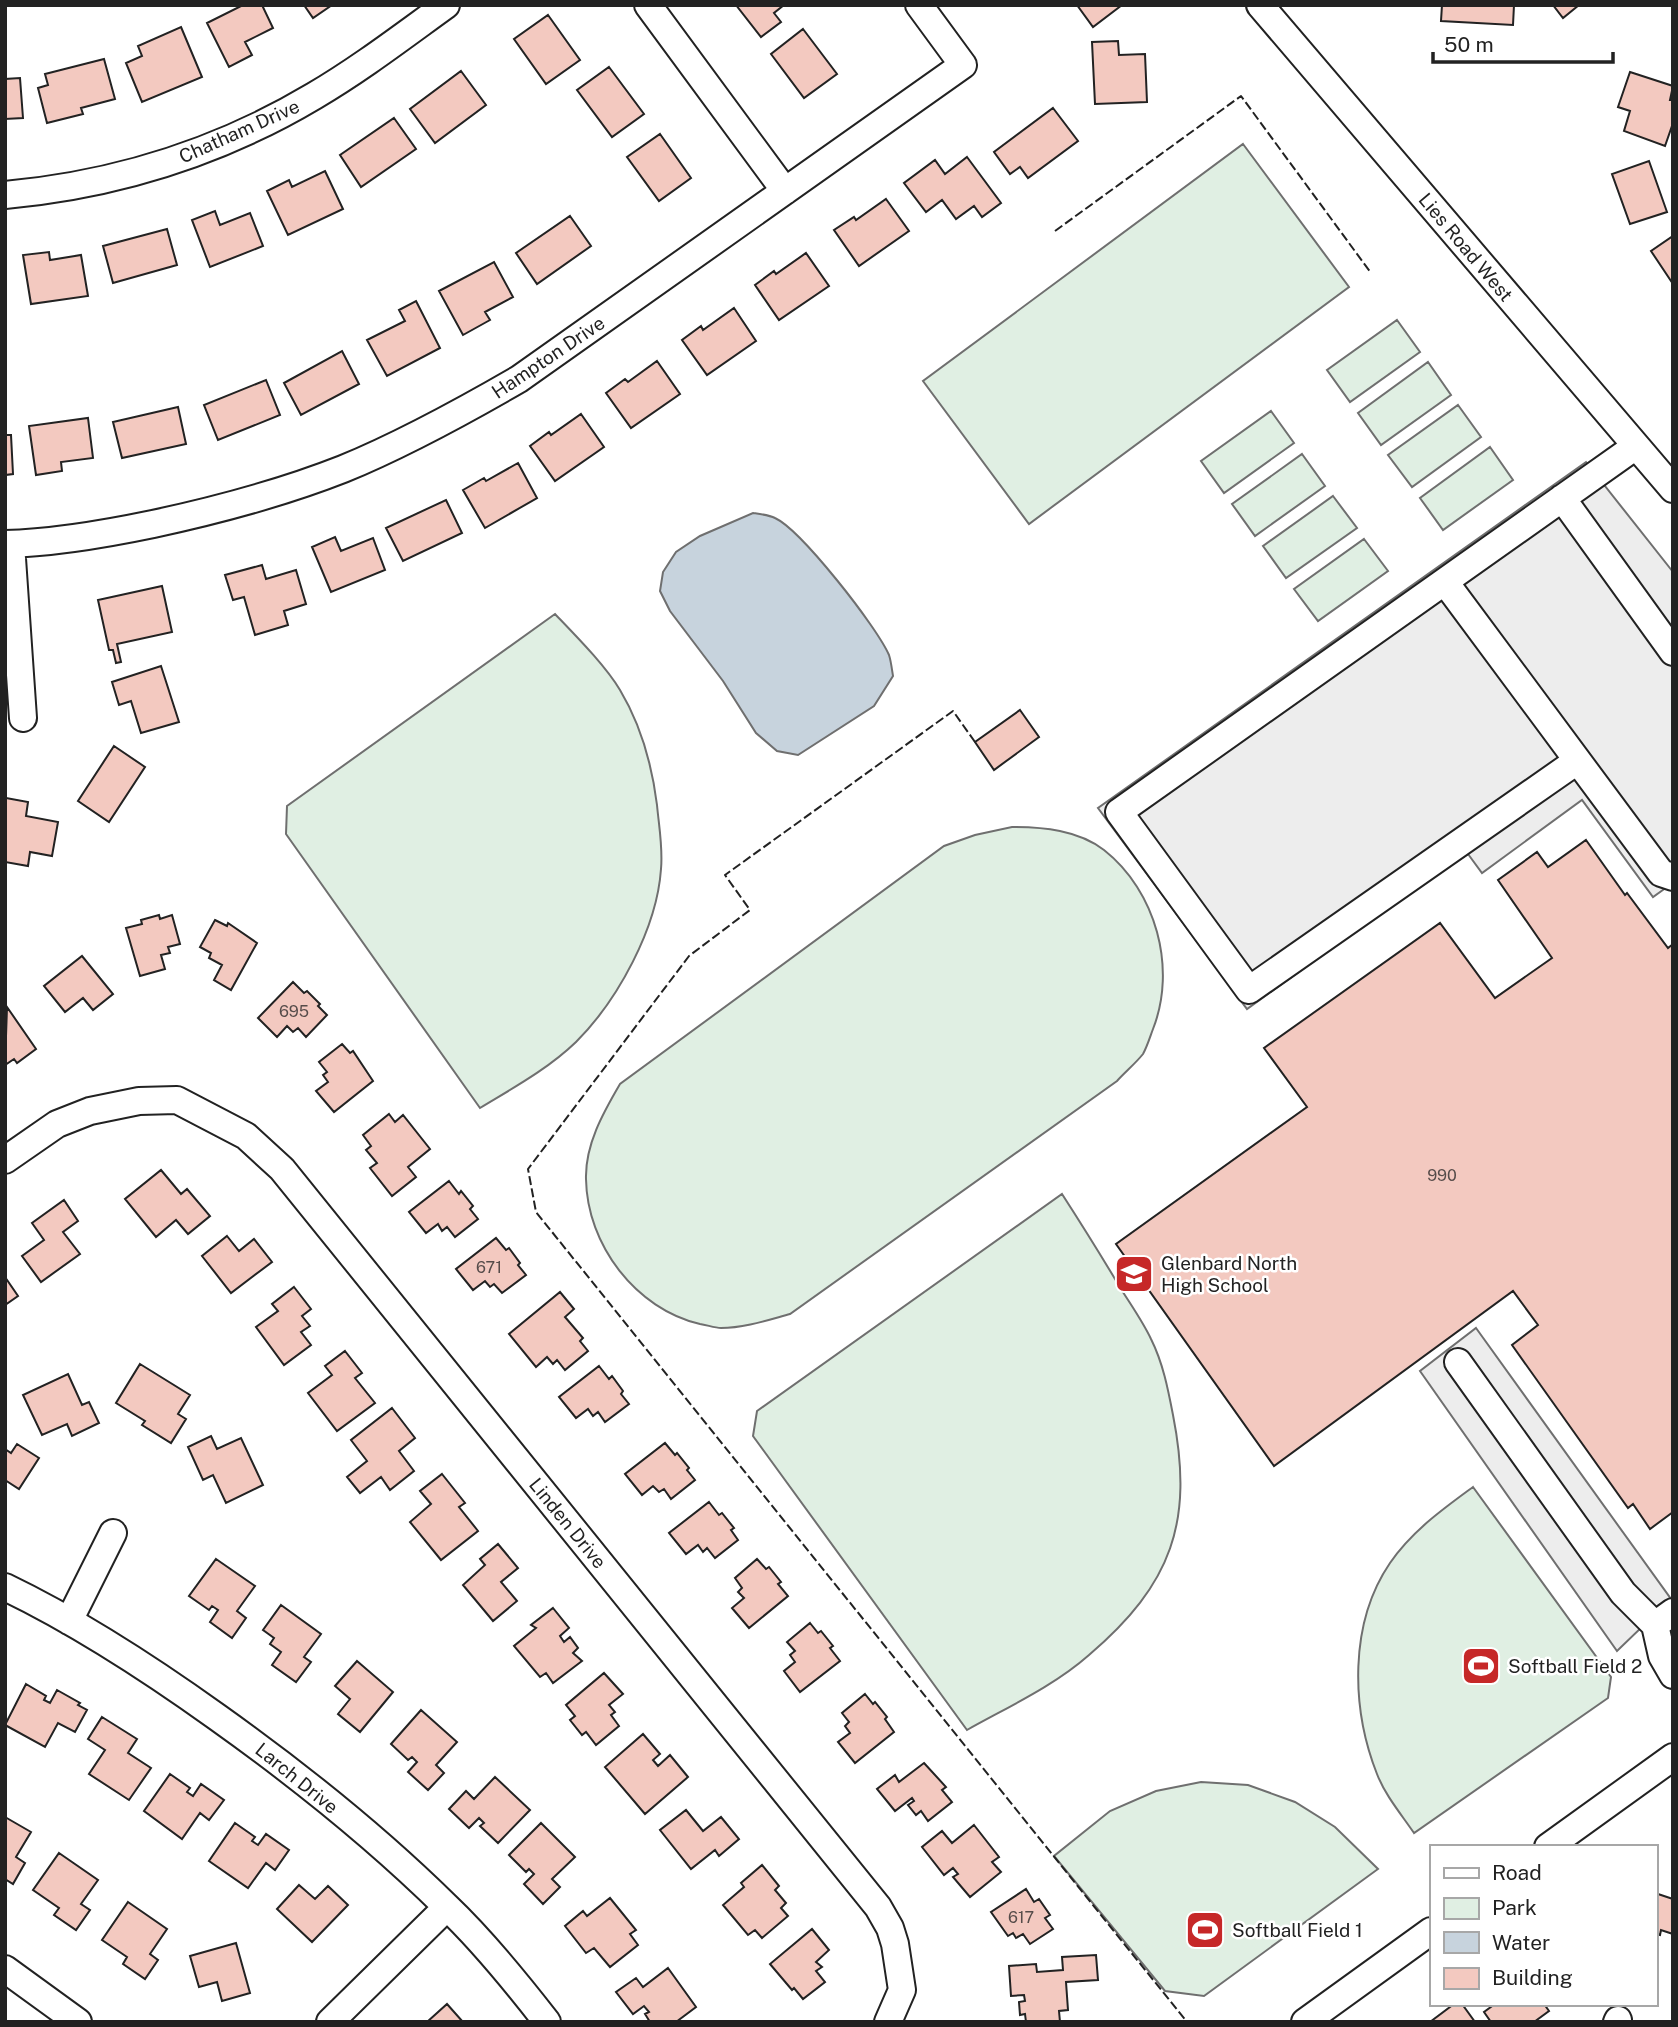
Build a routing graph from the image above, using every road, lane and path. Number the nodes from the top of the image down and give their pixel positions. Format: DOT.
graph roads {
  1 [pos="446,5"];
  2 [pos="648,5"];
  3 [pos="919,5"];
  4 [pos="1260,5"];
  5 [pos="785,191"];
  6 [pos="5,195"];
  7 [pos="1636,446"];
  8 [pos="1673,489"];
  9 [pos="1562,498"];
  10 [pos="8,544"];
  11 [pos="1446,582"];
  12 [pos="1673,652"];
  13 [pos="23,718"];
  14 [pos="1577,761"];
  15 [pos="1673,877"];
  16 [pos="5,1160"];
  17 [pos="1458,1362"];
  18 [pos="113,1534"];
  19 [pos="5,1587"];
  20 [pos="1664,1619"];
  21 [pos="69,1621"];
  22 [pos="1673,1675"];
  23 [pos="1673,1757"];
  24 [pos="1551,1845"];
  25 [pos="447,1907"];
  26 [pos="1430,1932"];
  27 [pos="5,1969"];
  28 [pos="78,2022"];
  29 [pos="330,2022"];
  30 [pos="547,2022"];
  31 [pos="888,2022"];
  32 [pos="1305,2022"];
  1 -- 6 [label="street, Chatham Drive"];
  2 -- 5 [label="street"];
  3 -- 5 [label="street, Hampton Drive"];
  4 -- 7 [label="street, Lies Road West"];
  5 -- 10 [label="street, Hampton Drive"];
  7 -- 8 [label="street, Lies Road West"];
  7 -- 9 [label="street"];
  9 -- 11 [label="street"];
  9 -- 12 [label="street"];
  10 -- 13 [label="street"];
  11 -- 14 [label="street"];
  11 -- 14 [label="street"];
  14 -- 15 [label="street"];
  16 -- 31 [label="street, Linden Drive"];
  17 -- 20 [label="street"];
  18 -- 21 [label="street"];
  19 -- 21 [label="street, Larch Drive"];
  20 -- 22 [label="street"];
  21 -- 25 [label="street, Larch Drive"];
  23 -- 24 [label="street"];
  25 -- 29 [label="street"];
  25 -- 30 [label="street, Larch Drive"];
  26 -- 32 [label="street"];
  27 -- 28 [label="street"];
}
